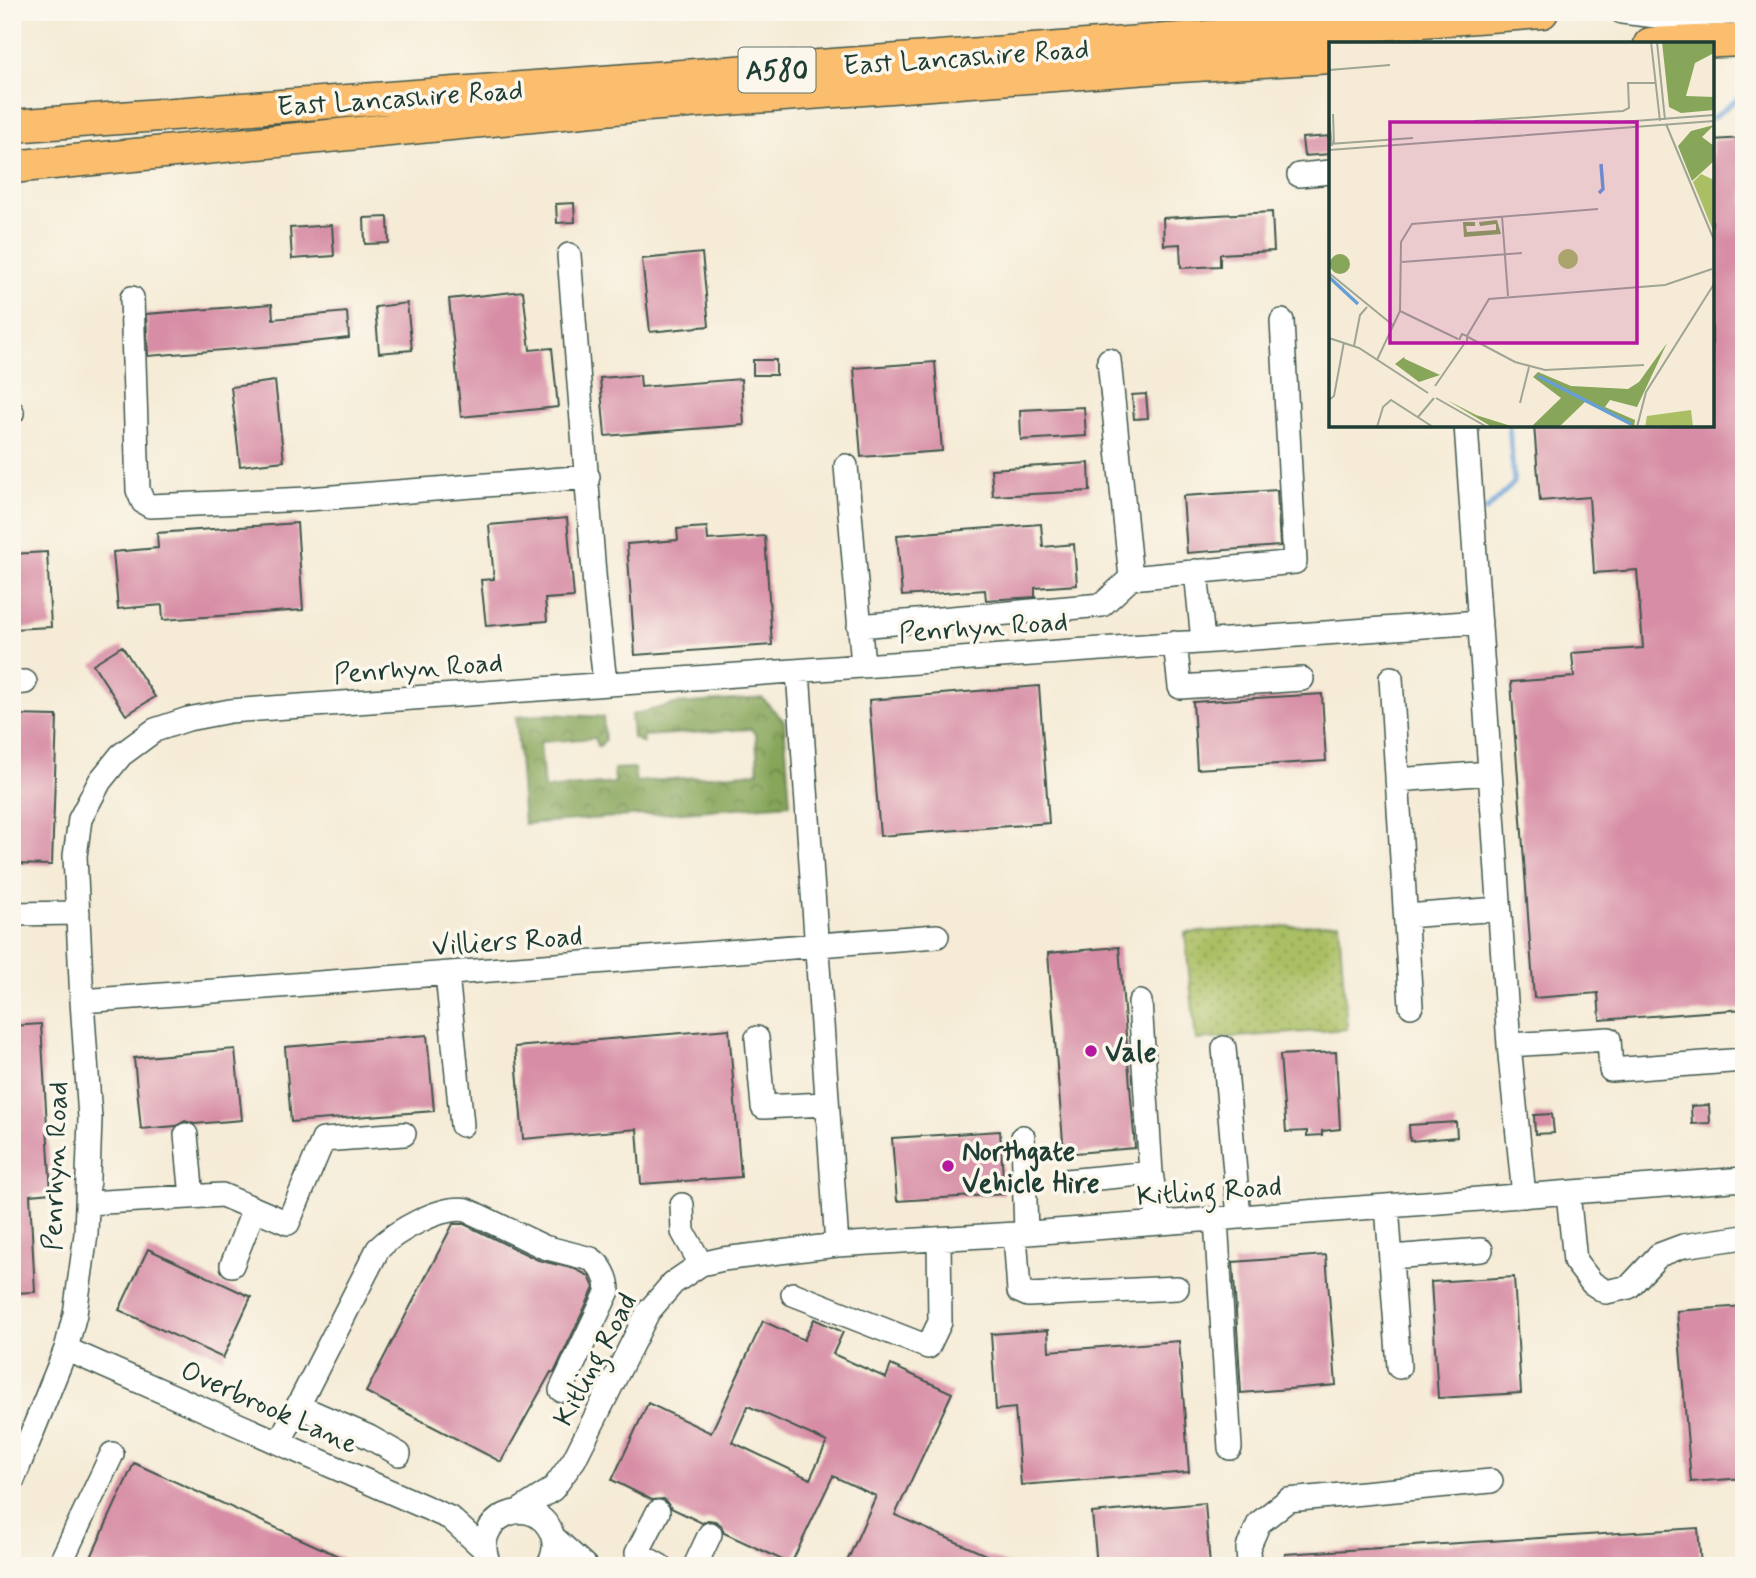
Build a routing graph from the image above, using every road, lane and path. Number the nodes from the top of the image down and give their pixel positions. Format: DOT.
graph roads {
  1 [pos="1542,12"];
  2 [pos="1622,12"];
  3 [pos="1744,12"];
  4 [pos="1744,40"];
  5 [pos="1697,42"];
  6 [pos="1329,57"];
  7 [pos="12,126"];
  8 [pos="20,165"];
  9 [pos="1329,172"];
  10 [pos="1298,174"];
  11 [pos="569,255"];
  12 [pos="132,298"];
  13 [pos="1282,321"];
  14 [pos="1109,360"];
  15 [pos="1466,427"];
  16 [pos="846,466"];
  17 [pos="588,477"];
  18 [pos="1196,571"];
  19 [pos="1131,578"];
  20 [pos="1480,622"];
  21 [pos="859,626"];
  22 [pos="1203,641"];
  23 [pos="1175,642"];
  24 [pos="863,665"];
  25 [pos="798,671"];
  26 [pos="1302,678"];
  27 [pos="1391,678"];
  28 [pos="605,683"];
  29 [pos="1490,773"];
  30 [pos="1397,780"];
  31 [pos="1499,909"];
  32 [pos="78,913"];
  33 [pos="12,915"];
  34 [pos="1406,916"];
  35 [pos="937,936"];
  36 [pos="817,946"];
  37 [pos="447,974"];
  38 [pos="82,1001"];
  39 [pos="1140,1002"];
  40 [pos="1411,1006"];
  41 [pos="758,1038"];
  42 [pos="1509,1045"];
  43 [pos="1224,1048"];
  44 [pos="1744,1060"];
  45 [pos="826,1104"];
  46 [pos="462,1125"];
  47 [pos="404,1134"];
  48 [pos="186,1135"];
  49 [pos="1023,1137"];
  50 [pos="1152,1173"];
  51 [pos="1744,1179"];
  52 [pos="1066,1181"];
  53 [pos="1568,1193"];
  54 [pos="1524,1196"];
  55 [pos="192,1197"];
  56 [pos="88,1203"];
  57 [pos="682,1205"];
  58 [pos="1387,1206"];
  59 [pos="254,1209"];
  60 [pos="1227,1218"];
  61 [pos="1158,1223"];
  62 [pos="1020,1234"];
  63 [pos="1744,1237"];
  64 [pos="939,1239"];
  65 [pos="837,1245"];
  66 [pos="1482,1250"];
  67 [pos="1391,1257"];
  68 [pos="701,1264"];
  69 [pos="232,1265"];
  70 [pos="1177,1288"];
  71 [pos="793,1294"];
  72 [pos="66,1349"];
  73 [pos="1399,1367"];
  74 [pos="561,1391"];
  75 [pos="298,1406"];
  76 [pos="279,1443"];
  77 [pos="1230,1448"];
  78 [pos="18,1454"];
  79 [pos="112,1454"];
  80 [pos="399,1454"];
  81 [pos="1491,1481"];
  82 [pos="12,1482"];
  83 [pos="553,1489"];
  84 [pos="657,1512"];
  85 [pos="508,1515"];
  86 [pos="450,1518"];
  87 [pos="551,1531"];
  88 [pos="710,1534"];
  89 [pos="487,1557"];
  90 [pos="580,1565"];
  91 [pos="59,1566"];
  92 [pos="548,1566"];
  93 [pos="660,1566"];
  94 [pos="695,1566"];
  95 [pos="1249,1566"];
  1 -- 7 [label="highway, East Lancashire Road / A580"];
  2 -- 3 [label="street"];
  4 -- 5 [label="highway"];
  6 -- 8 [label="highway, East Lancashire Road / A580"];
  9 -- 10 [label="street"];
  11 -- 17 [label="street"];
  12 -- 17 [label="street"];
  13 -- 18 [label="street"];
  14 -- 19 [label="street"];
  15 -- 20 [label="street"];
  16 -- 21 [label="street"];
  17 -- 28 [label="street"];
  18 -- 19 [label="street"];
  18 -- 22 [label="street"];
  19 -- 21 [label="street"];
  20 -- 22 [label="street, Penrhyn Road"];
  20 -- 29 [label="street"];
  21 -- 24 [label="street"];
  22 -- 23 [label="street, Penrhyn Road"];
  23 -- 24 [label="street, Penrhyn Road"];
  23 -- 26 [label="street"];
  24 -- 25 [label="street, Penrhyn Road"];
  25 -- 28 [label="street, Penrhyn Road"];
  25 -- 36 [label="street"];
  27 -- 30 [label="street"];
  28 -- 32 [label="street, Penrhyn Road"];
  29 -- 30 [label="street"];
  29 -- 31 [label="street"];
  30 -- 34 [label="street"];
  31 -- 34 [label="street"];
  31 -- 42 [label="street"];
  32 -- 33 [label="street"];
  32 -- 38 [label="street, Penrhyn Road"];
  34 -- 40 [label="street"];
  35 -- 36 [label="street, Villiers Road"];
  36 -- 37 [label="street, Villiers Road"];
  36 -- 45 [label="street"];
  37 -- 38 [label="street, Villiers Road"];
  37 -- 46 [label="street"];
  38 -- 56 [label="street, Penrhyn Road"];
  39 -- 50 [label="street"];
  41 -- 45 [label="street"];
  42 -- 44 [label="street"];
  42 -- 54 [label="street"];
  43 -- 60 [label="street"];
  45 -- 65 [label="street"];
  47 -- 59 [label="street"];
  48 -- 55 [label="street"];
  49 -- 62 [label="street"];
  50 -- 52 [label="street"];
  50 -- 61 [label="street"];
  51 -- 53 [label="street, Kitling Road"];
  53 -- 54 [label="street, Kitling Road"];
  53 -- 63 [label="street"];
  54 -- 58 [label="street, Kitling Road"];
  55 -- 56 [label="street"];
  55 -- 59 [label="street"];
  56 -- 72 [label="street, Penrhyn Road"];
  57 -- 68 [label="street"];
  58 -- 60 [label="street, Kitling Road"];
  58 -- 67 [label="street"];
  59 -- 69 [label="street"];
  60 -- 61 [label="street, Kitling Road"];
  60 -- 77 [label="street"];
  61 -- 62 [label="street, Kitling Road"];
  62 -- 64 [label="street, Kitling Road"];
  62 -- 70 [label="street"];
  64 -- 65 [label="street, Kitling Road"];
  64 -- 71 [label="street"];
  65 -- 68 [label="street, Kitling Road"];
  66 -- 67 [label="street"];
  67 -- 73 [label="street"];
  68 -- 83 [label="street, Kitling Road"];
  72 -- 76 [label="street, Overbrook Lane"];
  72 -- 78 [label="street, Penrhyn Road"];
  74 -- 75 [label="street"];
  75 -- 76 [label="street"];
  75 -- 80 [label="street"];
  76 -- 86 [label="street, Overbrook Lane"];
  78 -- 82 [label="street, Penrhyn Road"];
  79 -- 91 [label="street"];
  81 -- 95 [label="street"];
  83 -- 85 [label="street, Kitling Road"];
  83 -- 87 [label="street, Kitling Road"];
  84 -- 93 [label="street"];
  85 -- 86 [label="street, Overbrook Lane"];
  85 -- 87 [label="street"];
  85 -- 89 [label="street"];
  86 -- 89 [label="street, Overbrook Lane"];
  87 -- 90 [label="street"];
  87 -- 92 [label="street, Kitling Road"];
  88 -- 94 [label="street"];
}
